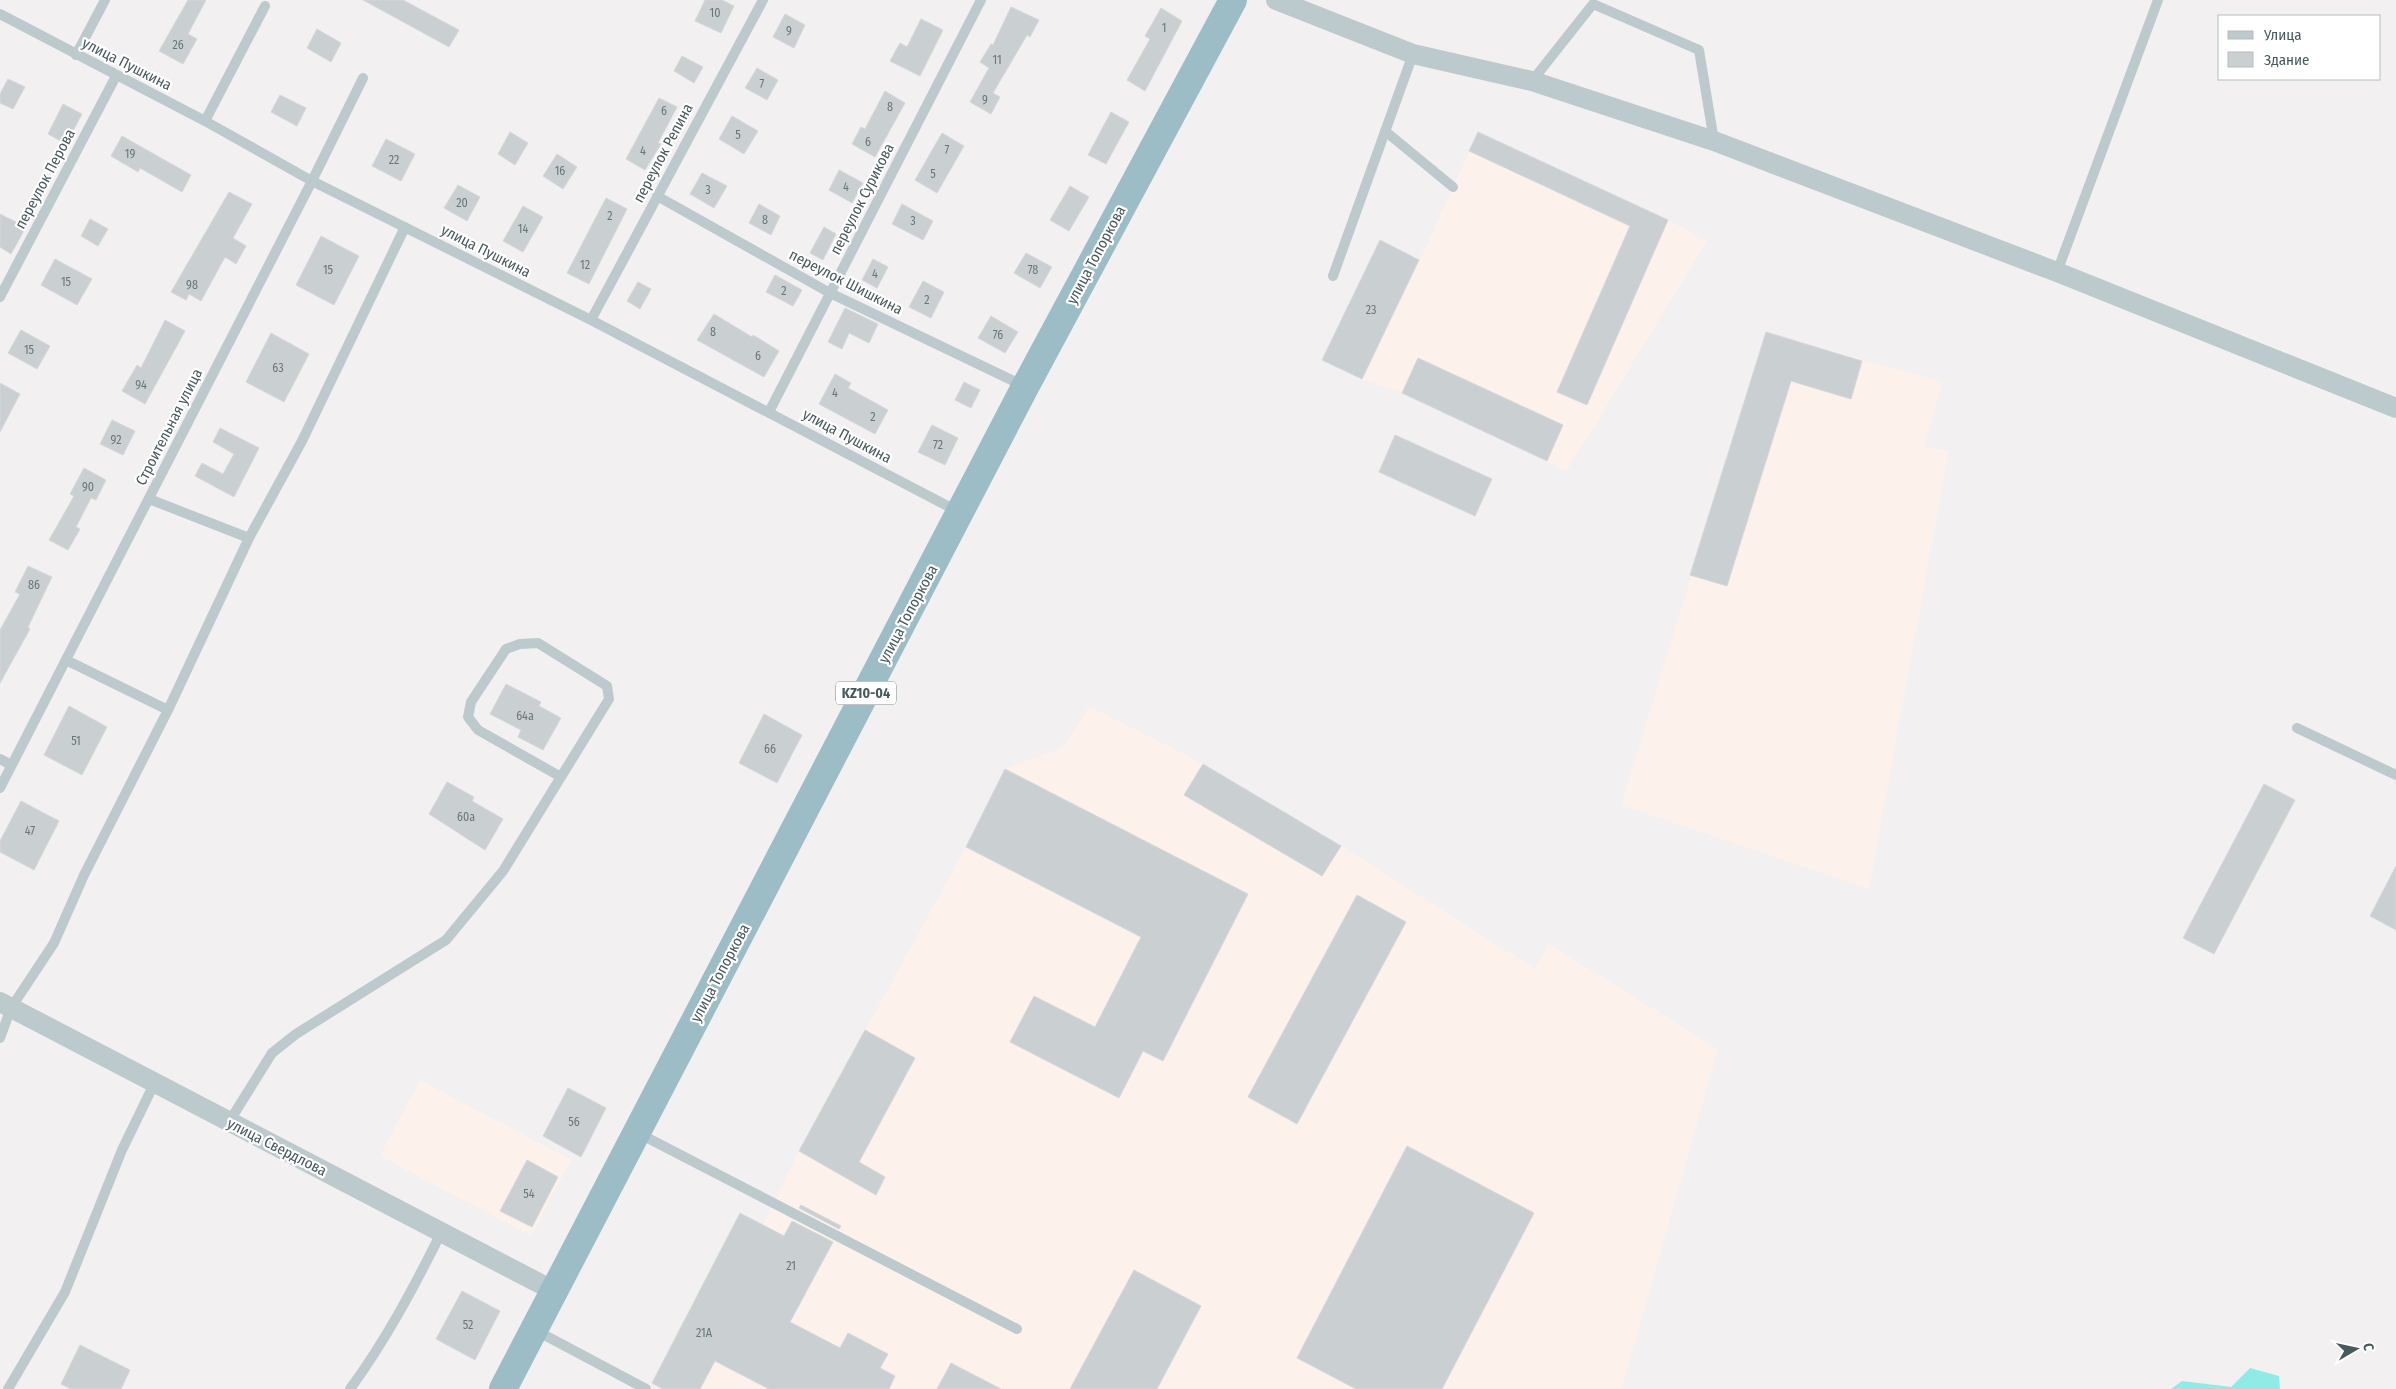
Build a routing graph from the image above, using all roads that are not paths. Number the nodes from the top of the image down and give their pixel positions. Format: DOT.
graph roads {
  1 [pos="105,0"];
  2 [pos="763,0"];
  3 [pos="981,0"];
  4 [pos="1233,0"];
  5 [pos="1276,0"];
  6 [pos="2158,0"];
  7 [pos="265,6"];
  8 [pos="0,14"];
  9 [pos="1413,54"];
  10 [pos="76,55"];
  11 [pos="116,76"];
  12 [pos="363,78"];
  13 [pos="1532,81"];
  14 [pos="205,121"];
  15 [pos="1385,130"];
  16 [pos="1714,141"];
  17 [pos="312,181"];
  18 [pos="1453,187"];
  19 [pos="657,196"];
  20 [pos="406,227"];
  21 [pos="2057,272"];
  22 [pos="1333,276"];
  23 [pos="1,292"];
  24 [pos="830,293"];
  25 [pos="591,320"];
  26 [pos="1025,387"];
  27 [pos="2396,408"];
  28 [pos="769,412"];
  29 [pos="149,499"];
  30 [pos="960,513"];
  31 [pos="249,538"];
  32 [pos="66,660"];
  33 [pos="168,710"];
  34 [pos="2296,728"];
  35 [pos="0,759"];
  36 [pos="12,765"];
  37 [pos="2396,775"];
  38 [pos="561,777"];
  39 [pos="0,788"];
  40 [pos="6,1005"];
  41 [pos="0,1038"];
  42 [pos="154,1084"];
  43 [pos="229,1122"];
  44 [pos="637,1133"];
  45 [pos="441,1232"];
  46 [pos="554,1291"];
  47 [pos="534,1329"];
  48 [pos="1016,1329"];
  49 [pos="8,1389"];
  50 [pos="350,1389"];
  51 [pos="503,1389"];
  52 [pos="646,1389"];
  1 -- 10 [label="lane"];
  2 -- 19 [label="lane, переулок Репина"];
  3 -- 24 [label="lane, переулок Сурикова"];
  4 -- 26 [label="highway, улица Топоркова / KZ10-04"];
  5 -- 9 [label="street"];
  6 -- 21 [label="lane"];
  7 -- 14 [label="lane"];
  8 -- 10 [label="lane, улица Пушкина"];
  9 -- 13 [label="street"];
  9 -- 15 [label="lane"];
  10 -- 11 [label="lane, улица Пушкина"];
  11 -- 14 [label="lane, улица Пушкина"];
  11 -- 23 [label="lane, переулок Перова"];
  12 -- 17 [label="lane, Строительная улица"];
  13 -- 16 [label="street"];
  13 -- 16 [label="lane"];
  14 -- 17 [label="lane, улица Пушкина"];
  15 -- 18 [label="lane"];
  15 -- 22 [label="lane"];
  16 -- 21 [label="street"];
  17 -- 20 [label="lane, улица Пушкина"];
  17 -- 29 [label="lane, Строительная улица"];
  19 -- 24 [label="lane, переулок Шишкина"];
  19 -- 25 [label="lane, переулок Репина"];
  20 -- 25 [label="lane, улица Пушкина"];
  20 -- 31 [label="lane"];
  21 -- 27 [label="street"];
  24 -- 26 [label="lane, переулок Шишкина"];
  24 -- 28 [label="lane, переулок Сурикова"];
  25 -- 28 [label="lane, улица Пушкина"];
  26 -- 30 [label="highway, улица Топоркова / KZ10-04"];
  28 -- 30 [label="lane, улица Пушкина"];
  29 -- 31 [label="lane"];
  29 -- 32 [label="lane, Строительная улица"];
  30 -- 44 [label="highway, улица Топоркова / KZ10-04"];
  31 -- 33 [label="lane"];
  32 -- 33 [label="lane"];
  32 -- 36 [label="lane, Строительная улица"];
  33 -- 40 [label="lane"];
  34 -- 37 [label="lane"];
  35 -- 36 [label="lane"];
  36 -- 39 [label="lane, Строительная улица"];
  38 -- 38 [label="lane"];
  38 -- 43 [label="lane"];
  40 -- 41 [label="lane"];
  40 -- 42 [label="street, улица Свердлова"];
  42 -- 43 [label="street, улица Свердлова"];
  42 -- 49 [label="lane"];
  43 -- 45 [label="street, улица Свердлова"];
  44 -- 46 [label="highway, улица Топоркова / KZ10-04"];
  44 -- 48 [label="lane"];
  45 -- 46 [label="street, улица Свердлова"];
  45 -- 50 [label="lane"];
  46 -- 47 [label="highway, улица Топоркова / KZ10-04"];
  47 -- 51 [label="highway, улица Топоркова / KZ10-04"];
  47 -- 52 [label="lane"];
}
